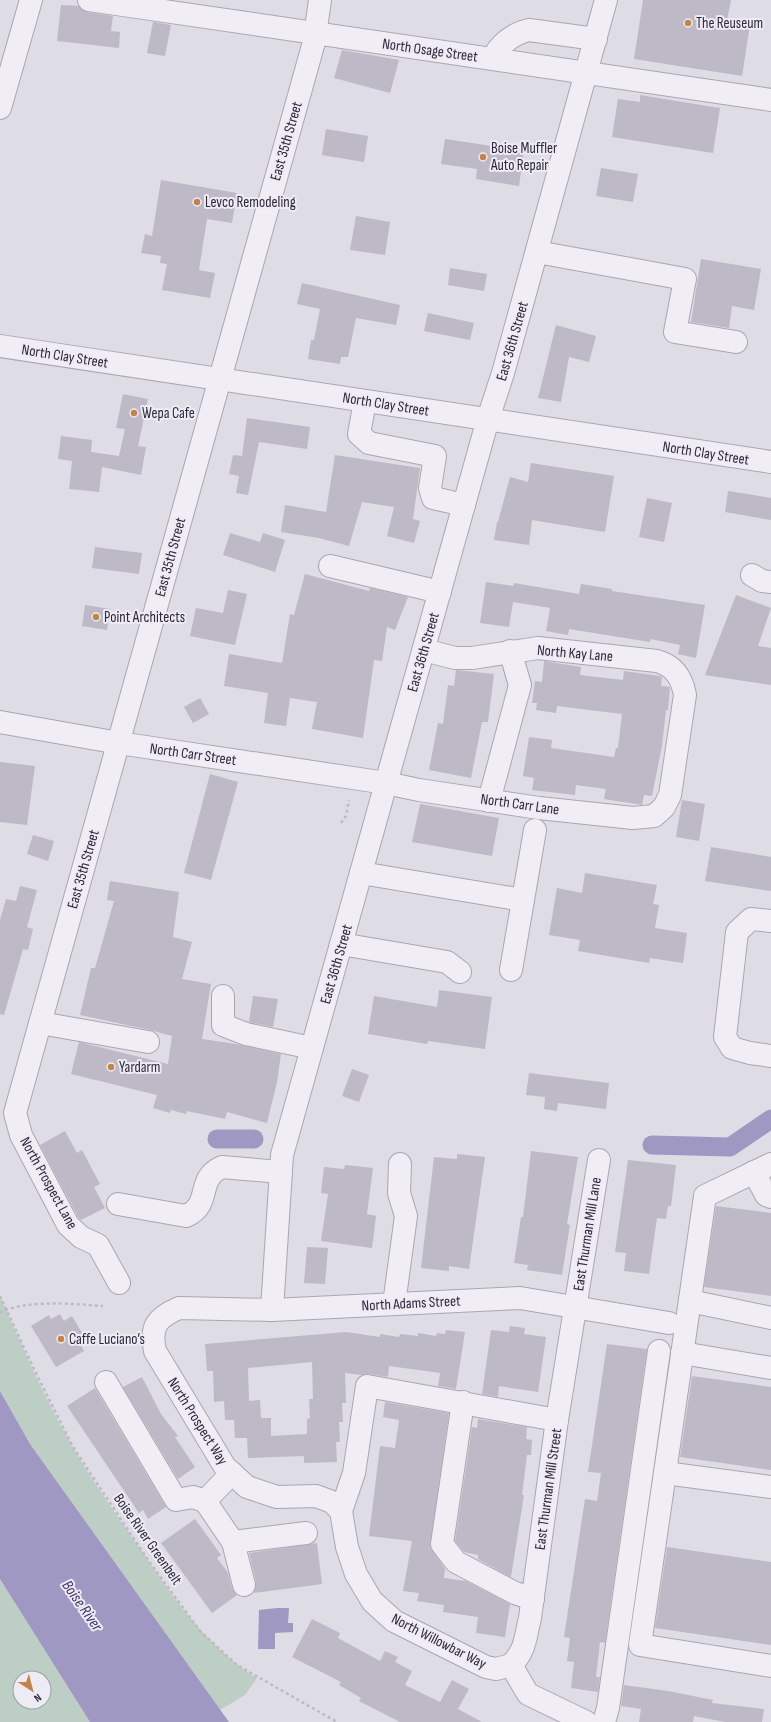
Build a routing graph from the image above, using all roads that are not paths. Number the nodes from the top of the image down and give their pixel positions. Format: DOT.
graph roads {
  1 [pos="32,0"];
  2 [pos="89,0"];
  3 [pos="320,0"];
  4 [pos="606,0"];
  5 [pos="316,33"];
  6 [pos="596,39"];
  7 [pos="493,59"];
  8 [pos="587,73"];
  9 [pos="771,100"];
  10 [pos="0,108"];
  11 [pos="537,252"];
  12 [pos="736,342"];
  13 [pos="0,346"];
  14 [pos="219,379"];
  15 [pos="365,401"];
  16 [pos="488,419"];
  17 [pos="771,462"];
  18 [pos="464,505"];
  19 [pos="330,566"];
  20 [pos="440,592"];
  21 [pos="424,650"];
  22 [pos="510,651"];
  23 [pos="0,722"];
  24 [pos="119,742"];
  25 [pos="386,783"];
  26 [pos="489,800"];
  27 [pos="654,816"];
  28 [pos="535,830"];
  29 [pos="361,873"];
  30 [pos="523,900"];
  31 [pos="771,921"];
  32 [pos="341,944"];
  33 [pos="511,970"];
  34 [pos="460,972"];
  35 [pos="223,996"];
  36 [pos="40,1023"];
  37 [pos="148,1042"];
  38 [pos="312,1048"];
  39 [pos="771,1056"];
  40 [pos="15,1113"];
  41 [pos="599,1160"];
  42 [pos="400,1164"];
  43 [pos="762,1168"];
  44 [pos="281,1172"];
  45 [pos="771,1197"];
  46 [pos="118,1204"];
  47 [pos="119,1283"];
  48 [pos="690,1301"];
  49 [pos="394,1304"];
  50 [pos="575,1308"];
  51 [pos="272,1310"];
  52 [pos="771,1318"];
  53 [pos="157,1323"];
  54 [pos="669,1324"];
  55 [pos="658,1351"];
  56 [pos="682,1353"];
  57 [pos="771,1368"];
  58 [pos="106,1382"];
  59 [pos="464,1402"];
  60 [pos="557,1420"];
  61 [pos="232,1473"];
  62 [pos="665,1473"];
  63 [pos="771,1487"];
  64 [pos="205,1501"];
  65 [pos="341,1511"];
  66 [pos="306,1534"];
  67 [pos="233,1542"];
  68 [pos="244,1585"];
  69 [pos="533,1600"];
  70 [pos="511,1665"];
  71 [pos="771,1666"];
  72 [pos="586,1722"];
  73 [pos="604,1722"];
  1 -- 10 [label="street"];
  2 -- 5 [label="street, North Osage Street"];
  3 -- 5 [label="street, East 35th Street"];
  4 -- 6 [label="street, East 36th Street"];
  5 -- 7 [label="street, North Osage Street"];
  5 -- 14 [label="street, East 35th Street"];
  6 -- 7 [label="street"];
  6 -- 8 [label="street, East 36th Street"];
  7 -- 8 [label="street, North Osage Street"];
  8 -- 9 [label="street, North Osage Street"];
  8 -- 11 [label="street, East 36th Street"];
  11 -- 12 [label="street"];
  11 -- 16 [label="street, East 36th Street"];
  13 -- 14 [label="street, North Clay Street"];
  14 -- 15 [label="street, North Clay Street"];
  14 -- 24 [label="street, East 35th Street"];
  15 -- 16 [label="street, North Clay Street"];
  15 -- 18 [label="street"];
  16 -- 17 [label="street, North Clay Street"];
  16 -- 18 [label="street, East 36th Street"];
  18 -- 20 [label="street, East 36th Street"];
  19 -- 20 [label="street"];
  20 -- 21 [label="street, East 36th Street"];
  21 -- 22 [label="street, North Kay Lane"];
  21 -- 25 [label="street, East 36th Street"];
  22 -- 26 [label="street"];
  22 -- 27 [label="street, North Kay Lane"];
  23 -- 24 [label="street, North Carr Street"];
  24 -- 25 [label="street, North Carr Street"];
  24 -- 36 [label="street, East 35th Street"];
  25 -- 26 [label="street, North Carr Lane"];
  25 -- 29 [label="street, East 36th Street"];
  26 -- 27 [label="street, North Carr Lane"];
  28 -- 30 [label="street"];
  29 -- 30 [label="street"];
  29 -- 32 [label="street, East 36th Street"];
  30 -- 33 [label="street"];
  31 -- 39 [label="street"];
  32 -- 34 [label="street"];
  32 -- 38 [label="street, East 36th Street"];
  35 -- 38 [label="street"];
  36 -- 37 [label="street"];
  36 -- 40 [label="street, East 35th Street"];
  38 -- 44 [label="street, East 36th Street"];
  40 -- 47 [label="street, North Prospect Lane"];
  41 -- 50 [label="street, East Thurman Mill Lane"];
  42 -- 49 [label="street"];
  43 -- 45 [label="street"];
  43 -- 48 [label="street"];
  44 -- 46 [label="street"];
  44 -- 51 [label="street, East 36th Street"];
  48 -- 52 [label="street"];
  48 -- 56 [label="street"];
  49 -- 50 [label="street, North Adams Street"];
  49 -- 51 [label="street, North Adams Street"];
  50 -- 54 [label="street, North Adams Street"];
  50 -- 60 [label="street, East Thurman Mill Street"];
  51 -- 53 [label="street, North Adams Street"];
  53 -- 61 [label="street, North Prospect Way"];
  55 -- 73 [label="street"];
  56 -- 57 [label="street"];
  56 -- 62 [label="street"];
  58 -- 64 [label="street"];
  59 -- 60 [label="street"];
  59 -- 65 [label="street"];
  59 -- 69 [label="street"];
  60 -- 69 [label="street, East Thurman Mill Street"];
  61 -- 64 [label="street"];
  61 -- 65 [label="street, North Prospect Way"];
  62 -- 63 [label="street"];
  62 -- 71 [label="street"];
  64 -- 67 [label="street"];
  65 -- 70 [label="street, North Willowbar Way"];
  66 -- 67 [label="street"];
  67 -- 68 [label="street"];
  69 -- 70 [label="street, East Thurman Mill Street"];
  70 -- 72 [label="street"];
}
